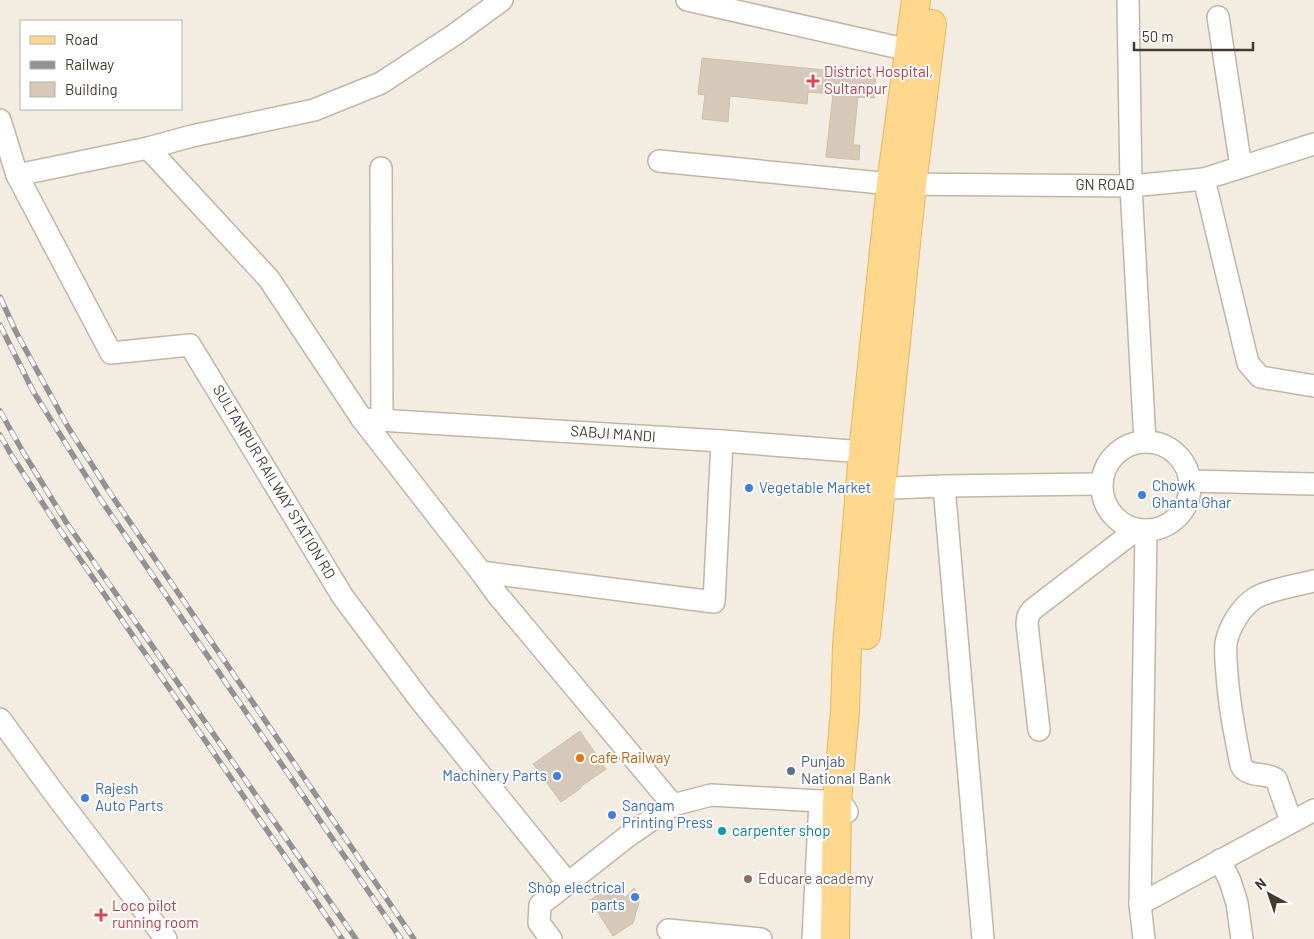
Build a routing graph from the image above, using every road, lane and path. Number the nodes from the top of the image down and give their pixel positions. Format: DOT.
graph roads {
  1 [pos="502,0"];
  2 [pos="686,0"];
  3 [pos="916,0"];
  4 [pos="934,0"];
  5 [pos="1128,0"];
  6 [pos="1218,17"];
  7 [pos="909,50"];
  8 [pos="0,120"];
  9 [pos="1314,144"];
  10 [pos="148,148"];
  11 [pos="659,161"];
  12 [pos="1241,167"];
  13 [pos="381,168"];
  14 [pos="18,175"];
  15 [pos="1204,180"];
  16 [pos="902,184"];
  17 [pos="1131,186"];
  18 [pos="1314,386"];
  19 [pos="372,419"];
  20 [pos="722,441"];
  21 [pos="1144,442"];
  22 [pos="862,452"];
  23 [pos="1190,481"];
  24 [pos="1101,484"];
  25 [pos="1314,484"];
  26 [pos="944,486"];
  27 [pos="871,489"];
  28 [pos="1141,530"];
  29 [pos="481,572"];
  30 [pos="1314,581"];
  31 [pos="0,719"];
  32 [pos="1039,730"];
  33 [pos="673,805"];
  34 [pos="831,806"];
  35 [pos="1314,810"];
  36 [pos="1291,822"];
  37 [pos="1220,860"];
  38 [pos="568,883"];
  39 [pos="1140,904"];
  40 [pos="668,930"];
  41 [pos="1140,937"];
  42 [pos="166,939"];
  43 [pos="551,939"];
  44 [pos="761,939"];
  45 [pos="813,939"];
  46 [pos="835,939"];
  47 [pos="844,939"];
  48 [pos="983,939"];
  49 [pos="1242,939"];
  1 -- 10 [label="street"];
  2 -- 7 [label="street"];
  3 -- 7 [label="main road"];
  4 -- 16 [label="main road"];
  5 -- 17 [label="street"];
  6 -- 12 [label="street"];
  7 -- 16 [label="main road"];
  8 -- 14 [label="street, SULTANPUR RAILWAY STATION RD"];
  9 -- 12 [label="street, GN ROAD"];
  10 -- 14 [label="street"];
  10 -- 19 [label="street"];
  11 -- 16 [label="street, GN ROAD"];
  12 -- 15 [label="street, GN ROAD"];
  13 -- 19 [label="street"];
  14 -- 38 [label="street, SULTANPUR RAILWAY STATION RD"];
  15 -- 17 [label="street, GN ROAD"];
  15 -- 18 [label="street"];
  16 -- 17 [label="street, GN ROAD"];
  16 -- 22 [label="main road"];
  16 -- 27 [label="main road"];
  17 -- 21 [label="street"];
  19 -- 20 [label="street, SABJI MANDI"];
  19 -- 29 [label="street"];
  20 -- 22 [label="street, SABJI MANDI"];
  20 -- 29 [label="street"];
  21 -- 23 [label="street"];
  21 -- 24 [label="street"];
  22 -- 27 [label="main road"];
  23 -- 25 [label="street"];
  23 -- 28 [label="street"];
  24 -- 26 [label="street"];
  24 -- 28 [label="street"];
  26 -- 27 [label="street"];
  26 -- 48 [label="street"];
  27 -- 34 [label="main road"];
  28 -- 32 [label="street"];
  28 -- 39 [label="street"];
  29 -- 33 [label="street"];
  30 -- 36 [label="street"];
  31 -- 42 [label="street"];
  33 -- 34 [label="street"];
  33 -- 38 [label="street"];
  34 -- 45 [label="street"];
  34 -- 46 [label="main road"];
  34 -- 47 [label="street"];
  35 -- 36 [label="street"];
  36 -- 37 [label="street"];
  37 -- 39 [label="street"];
  37 -- 49 [label="street"];
  38 -- 43 [label="street"];
  39 -- 41 [label="street"];
  40 -- 44 [label="street"];
}
